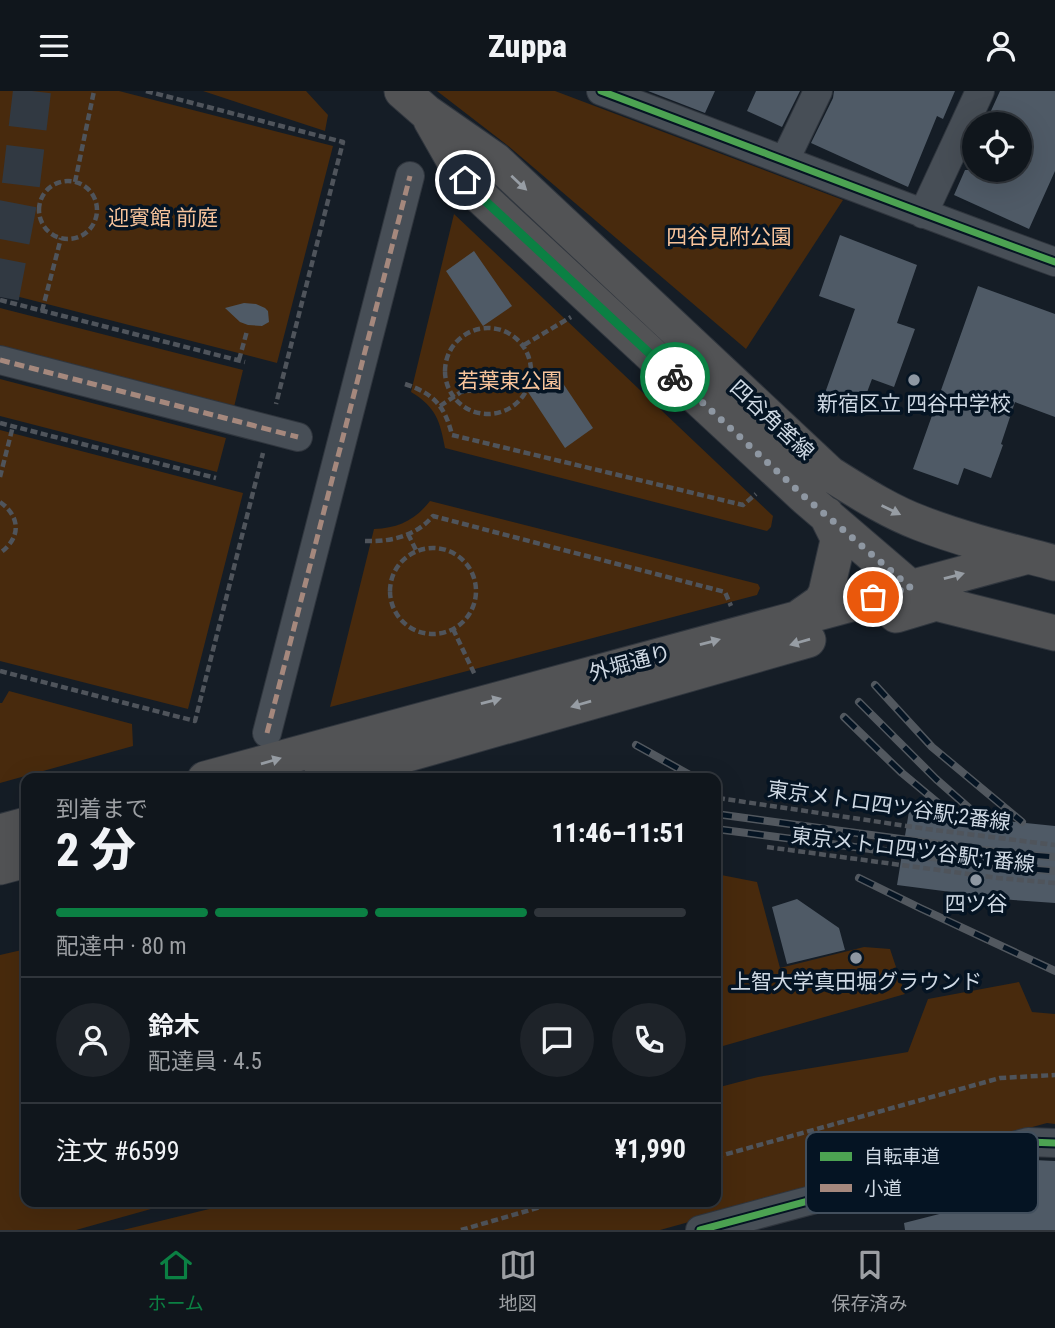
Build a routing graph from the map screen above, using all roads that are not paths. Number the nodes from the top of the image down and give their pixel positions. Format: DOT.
graph roads {
  1 [pos="601,91"];
  2 [pos="818,91"];
  3 [pos="980,91"];
  4 [pos="414,101"];
  5 [pos="785,160"];
  6 [pos="410,176"];
  7 [pos="923,214"];
  8 [pos="1055,262"];
  9 [pos="0,360"];
  10 [pos="298,437"];
  11 [pos="830,474"];
  12 [pos="826,514"];
  13 [pos="1042,559"];
  14 [pos="878,560"];
  15 [pos="923,596"];
  16 [pos="873,597"];
  17 [pos="801,616"];
  18 [pos="845,629"];
  19 [pos="1055,633"];
  20 [pos="267,733"];
  21 [pos="227,773"];
  22 [pos="341,773"];
  23 [pos="21,826"];
  24 [pos="0,832"];
  25 [pos="21,861"];
  26 [pos="0,867"];
  27 [pos="806,1202"];
  28 [pos="703,1230"];
  1 -- 5 [label="street"];
  2 -- 5 [label="street"];
  3 -- 7 [label="street"];
  4 -- 11 [label="main road, 四谷角筈線, one-way"];
  4 -- 12 [label="main road, 四谷角筈線"];
  5 -- 7 [label="street"];
  6 -- 20 [label="street"];
  7 -- 8 [label="street"];
  9 -- 10 [label="street"];
  11 -- 13 [label="main road, 四谷角筈線, one-way"];
  11 -- 14 [label="main road"];
  12 -- 14 [label="main road, 四谷角筈線"];
  12 -- 17 [label="main road"];
  15 -- 13 [label="main road, 外堀通り, one-way"];
  14 -- 15 [label="main road, 四谷角筈線"];
  14 -- 16 [label="main road"];
  15 -- 16 [label="main road, 外堀通り"];
  15 -- 18 [label="main road, 外堀通り"];
  15 -- 19 [label="main road, 外堀通り"];
  16 -- 17 [label="main road, 外堀通り"];
  16 -- 18 [label="main road"];
  21 -- 17 [label="main road, 外堀通り, one-way"];
  18 -- 22 [label="main road, 外堀通り, one-way"];
  23 -- 24 [label="main road"];
  25 -- 26 [label="main road"];
  27 -- 28 [label="street"];
}
